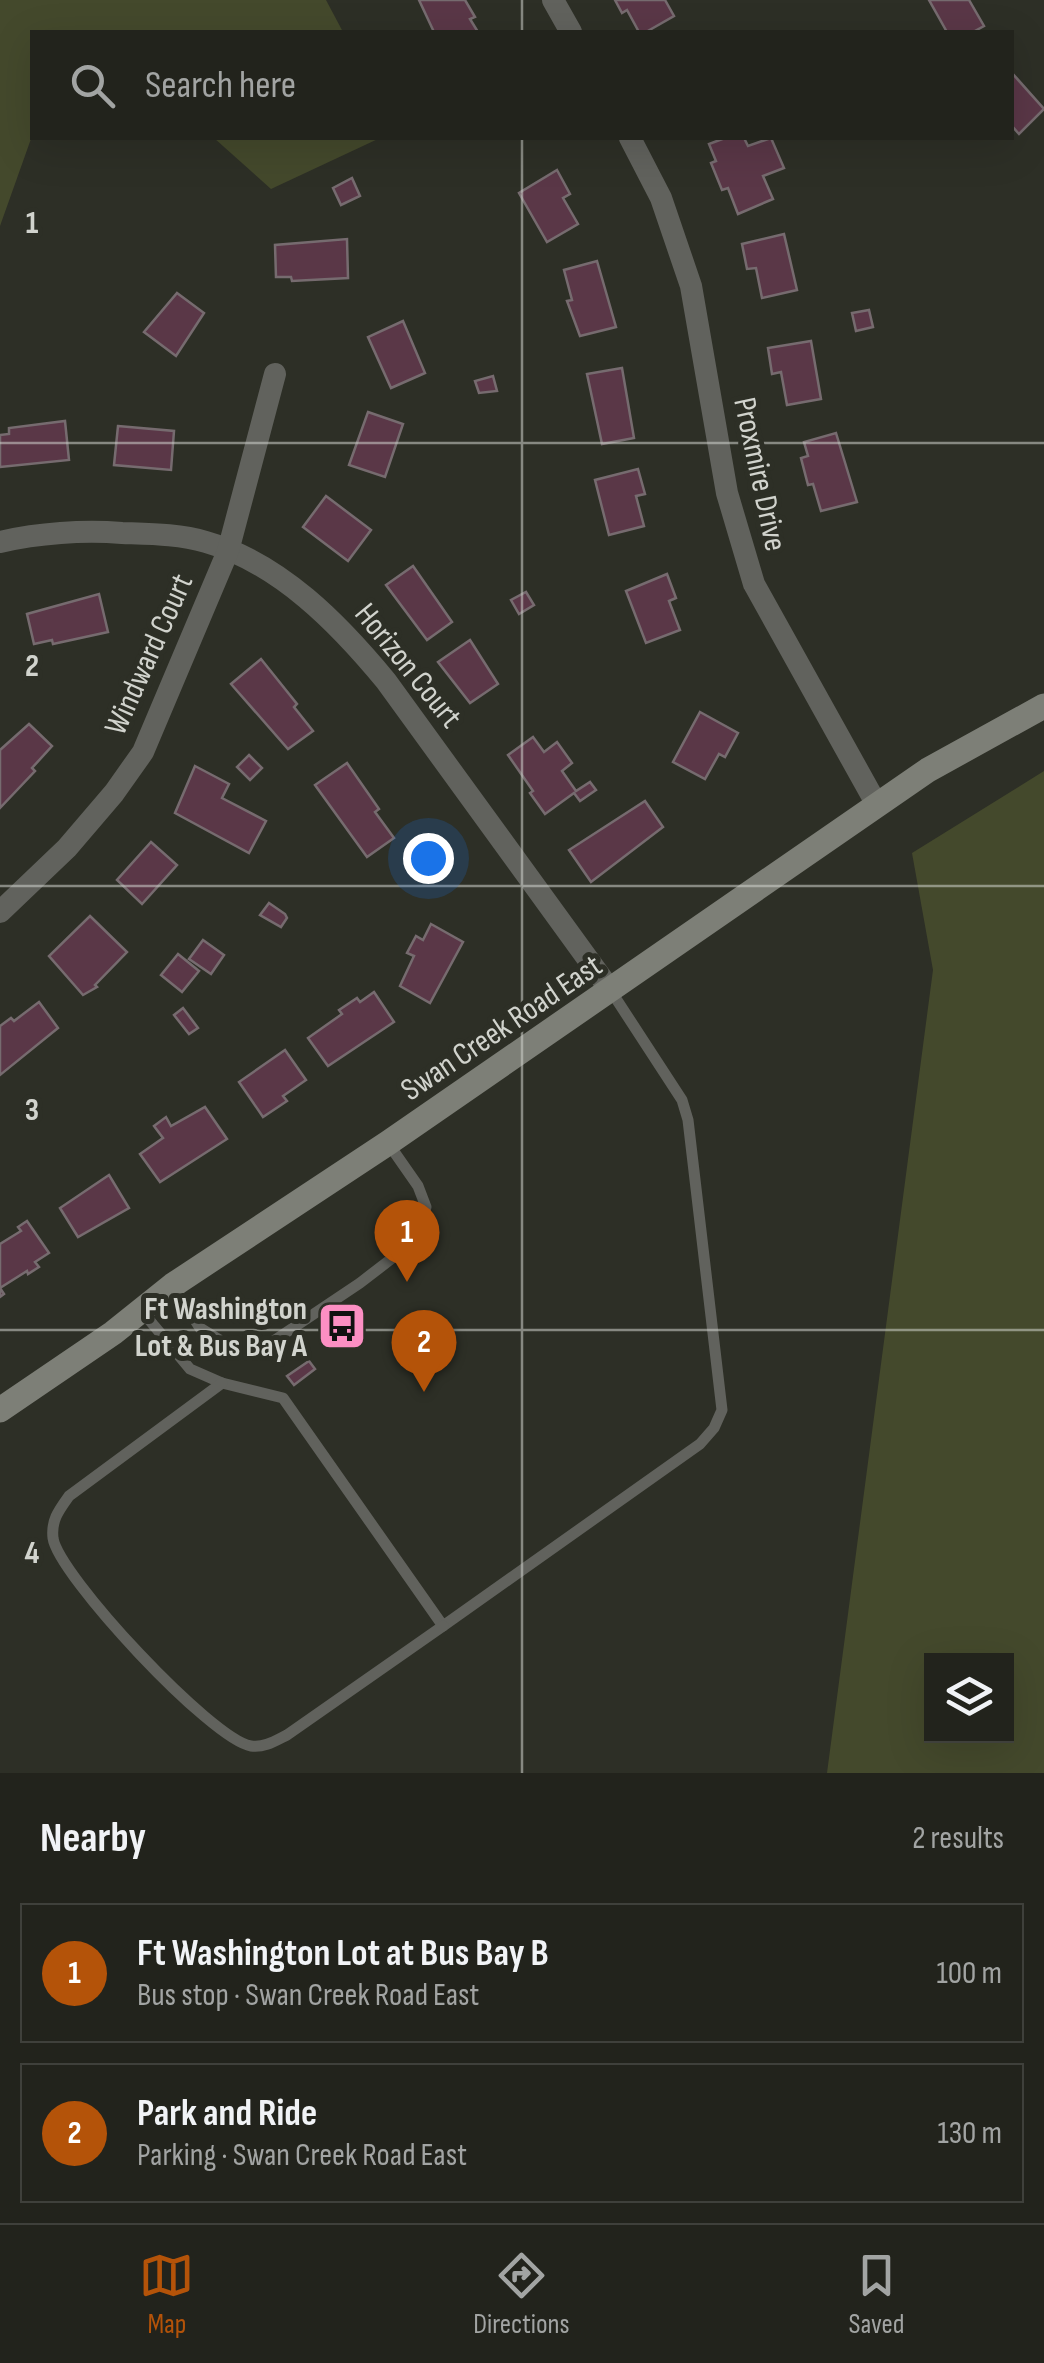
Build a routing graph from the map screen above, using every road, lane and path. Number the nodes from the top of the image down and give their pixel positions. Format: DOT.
graph roads {
  1 [pos="552,0"];
  2 [pos="570,30"];
  3 [pos="631,140"];
  4 [pos="276,374"];
  5 [pos="0,542"];
  6 [pos="228,550"];
  7 [pos="1044,706"];
  8 [pos="877,805"];
  9 [pos="0,912"];
  10 [pos="611,991"];
  11 [pos="388,1144"];
  12 [pos="173,1285"];
  13 [pos="141,1310"];
  14 [pos="222,1384"];
  15 [pos="0,1410"];
  16 [pos="443,1626"];
  1 -- 2 [label="street"];
  3 -- 8 [label="street, Proxmire Drive"];
  4 -- 6 [label="street, Windward Court"];
  5 -- 6 [label="street, Horizon Court"];
  6 -- 9 [label="street, Windward Court"];
  6 -- 10 [label="street, Horizon Court"];
  7 -- 8 [label="main road, Swan Creek Road East"];
  8 -- 10 [label="main road, Swan Creek Road East"];
  10 -- 11 [label="main road, Swan Creek Road East"];
  10 -- 16 [label="lane"];
  11 -- 12 [label="main road, Swan Creek Road East"];
  11 -- 12 [label="lane"];
  12 -- 13 [label="main road, Swan Creek Road East"];
  13 -- 14 [label="lane"];
  13 -- 15 [label="main road, Swan Creek Road East"];
  14 -- 16 [label="lane"];
  14 -- 16 [label="lane"];
}
